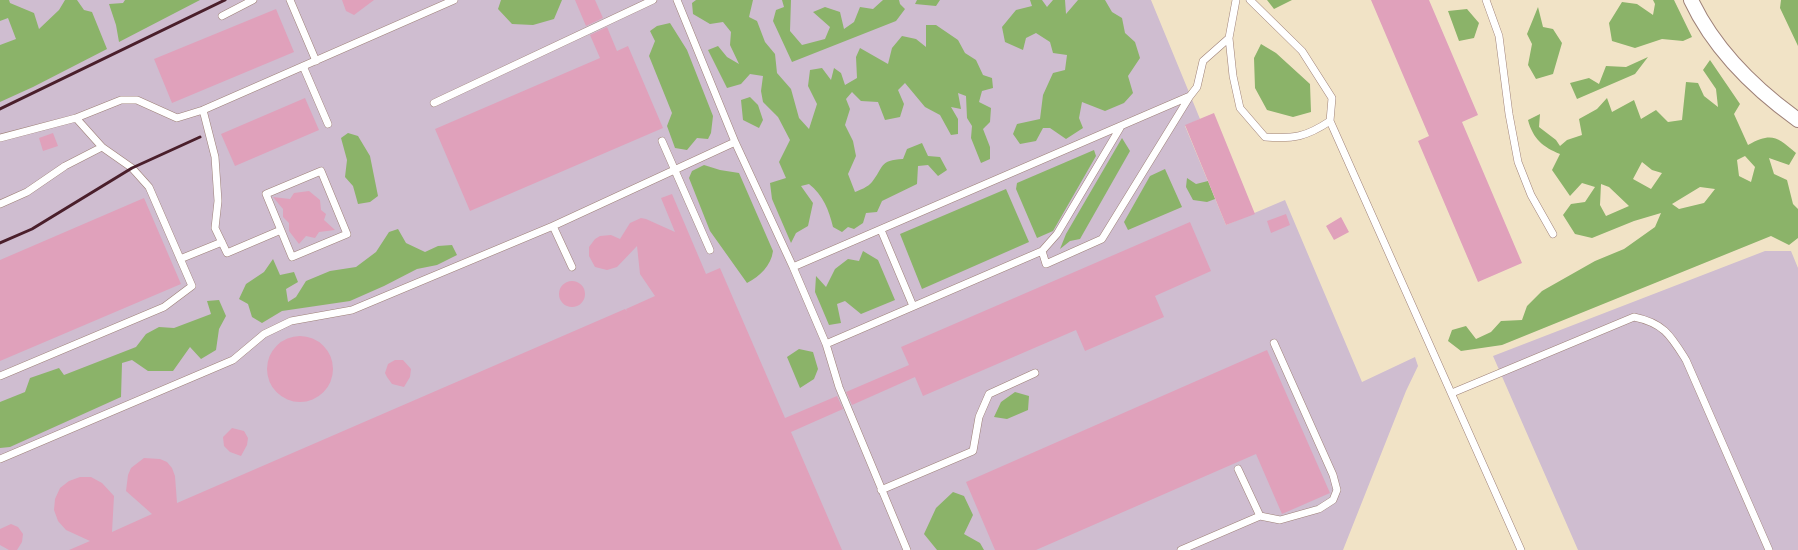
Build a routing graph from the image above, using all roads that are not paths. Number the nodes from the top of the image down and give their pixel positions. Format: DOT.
graph roads {
  1 [pos="253,0"];
  2 [pos="290,0"];
  3 [pos="454,0"];
  4 [pos="653,0"];
  5 [pos="677,0"];
  6 [pos="1236,0"];
  7 [pos="1250,0"];
  8 [pos="1486,0"];
  9 [pos="1691,0"];
  10 [pos="222,16"];
  11 [pos="1229,38"];
  12 [pos="316,61"];
  13 [pos="303,66"];
  14 [pos="1190,96"];
  15 [pos="434,103"];
  16 [pos="203,110"];
  17 [pos="76,118"];
  18 [pos="1798,120"];
  19 [pos="1330,121"];
  20 [pos="328,124"];
  21 [pos="1120,128"];
  22 [pos="0,138"];
  23 [pos="662,141"];
  24 [pos="735,142"];
  25 [pos="102,147"];
  26 [pos="674,171"];
  27 [pos="0,204"];
  28 [pos="553,226"];
  29 [pos="280,230"];
  30 [pos="881,230"];
  31 [pos="1553,234"];
  32 [pos="222,242"];
  33 [pos="710,250"];
  34 [pos="1042,251"];
  35 [pos="180,259"];
  36 [pos="572,266"];
  37 [pos="793,267"];
  38 [pos="913,306"];
  39 [pos="1274,343"];
  40 [pos="826,344"];
  41 [pos="1036,372"];
  42 [pos="0,376"];
  43 [pos="1452,393"];
  44 [pos="0,459"];
  45 [pos="1238,470"];
  46 [pos="881,490"];
  47 [pos="1260,516"];
  48 [pos="907,550"];
  49 [pos="1181,550"];
  50 [pos="1521,550"];
  51 [pos="1769,550"];
  1 -- 10 [label="lane"];
  2 -- 12 [label="lane"];
  3 -- 12 [label="lane"];
  4 -- 15 [label="lane"];
  5 -- 24 [label="lane"];
  6 -- 11 [label="lane"];
  7 -- 19 [label="lane"];
  8 -- 31 [label="lane"];
  9 -- 18 [label="street"];
  11 -- 14 [label="lane"];
  11 -- 19 [label="lane"];
  12 -- 13 [label="lane"];
  13 -- 16 [label="lane"];
  13 -- 20 [label="lane"];
  14 -- 21 [label="lane"];
  14 -- 34 [label="lane"];
  16 -- 17 [label="lane"];
  16 -- 32 [label="lane"];
  17 -- 22 [label="lane"];
  17 -- 25 [label="lane"];
  19 -- 43 [label="lane"];
  21 -- 30 [label="lane"];
  21 -- 34 [label="lane"];
  23 -- 26 [label="lane"];
  24 -- 26 [label="lane"];
  24 -- 37 [label="lane"];
  25 -- 27 [label="lane"];
  25 -- 35 [label="lane"];
  26 -- 28 [label="lane"];
  26 -- 33 [label="lane"];
  28 -- 36 [label="lane"];
  28 -- 44 [label="lane"];
  29 -- 29 [label="lane"];
  29 -- 32 [label="lane"];
  30 -- 37 [label="lane"];
  30 -- 38 [label="lane"];
  32 -- 35 [label="lane"];
  34 -- 38 [label="lane"];
  35 -- 42 [label="lane"];
  37 -- 40 [label="lane"];
  38 -- 40 [label="lane"];
  39 -- 47 [label="lane"];
  40 -- 46 [label="lane"];
  41 -- 46 [label="lane"];
  43 -- 50 [label="lane"];
  43 -- 51 [label="lane"];
  45 -- 47 [label="lane"];
  46 -- 48 [label="lane"];
  47 -- 49 [label="lane"];
}
